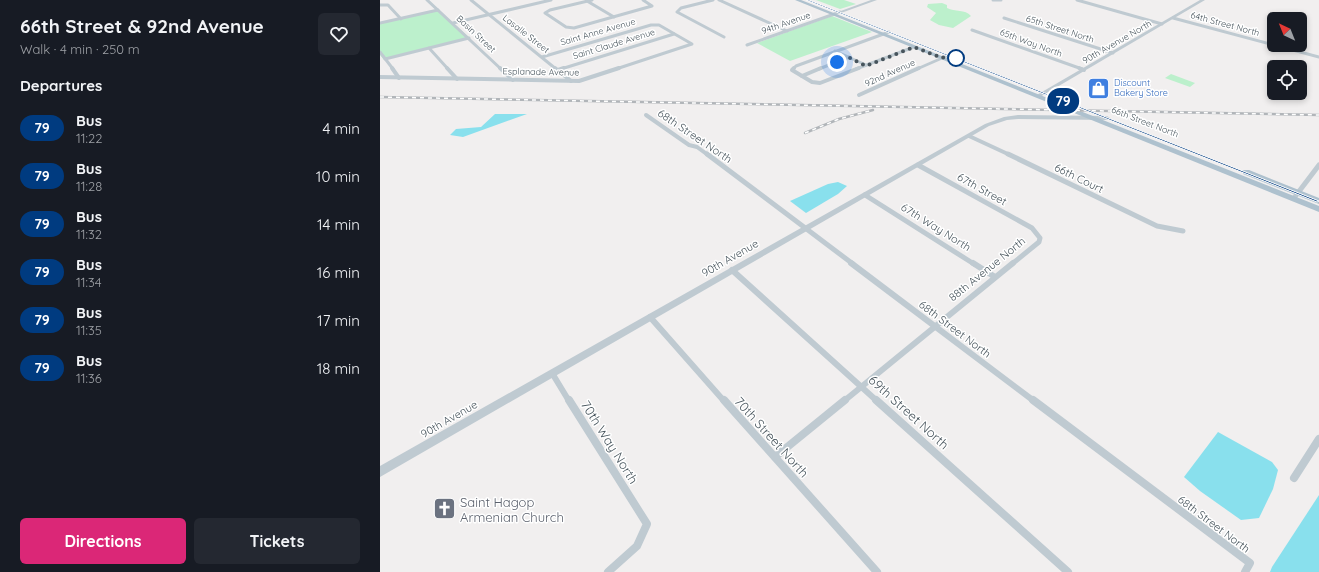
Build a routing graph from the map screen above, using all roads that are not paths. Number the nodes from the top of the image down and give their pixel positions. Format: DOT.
graph roads {
  1 [pos="427,0"];
  2 [pos="471,0"];
  3 [pos="551,0"];
  4 [pos="592,0"];
  5 [pos="643,0"];
  6 [pos="713,0"];
  7 [pos="718,0"];
  8 [pos="797,0"];
  9 [pos="808,0"];
  10 [pos="875,0"];
  11 [pos="992,0"];
  12 [pos="1001,0"];
  13 [pos="1077,0"];
  14 [pos="1203,0"];
  15 [pos="587,1"];
  16 [pos="380,5"];
  17 [pos="438,10"];
  18 [pos="840,12"];
  19 [pos="834,14"];
  20 [pos="489,15"];
  21 [pos="614,17"];
  22 [pos="1004,18"];
  23 [pos="1173,18"];
  24 [pos="401,19"];
  25 [pos="380,23"];
  26 [pos="453,23"];
  27 [pos="1162,24"];
  28 [pos="972,30"];
  29 [pos="787,31"];
  30 [pos="889,32"];
  31 [pos="674,34"];
  32 [pos="882,34"];
  33 [pos="724,37"];
  34 [pos="469,38"];
  35 [pos="1267,43"];
  36 [pos="747,45"];
  37 [pos="914,47"];
  38 [pos="428,48"];
  39 [pos="835,51"];
  40 [pos="380,52"];
  41 [pos="1300,52"];
  42 [pos="1113,53"];
  43 [pos="949,55"];
  44 [pos="542,57"];
  45 [pos="848,57"];
  46 [pos="1319,57"];
  47 [pos="942,58"];
  48 [pos="385,59"];
  49 [pos="866,66"];
  50 [pos="558,70"];
  51 [pos="1084,70"];
  52 [pos="802,76"];
  53 [pos="380,78"];
  54 [pos="398,78"];
  55 [pos="457,79"];
  56 [pos="513,80"];
  57 [pos="572,81"];
  58 [pos="859,95"];
  59 [pos="1042,95"];
  60 [pos="646,115"];
  61 [pos="1091,118"];
  62 [pos="1107,118"];
  63 [pos="969,136"];
  64 [pos="1198,157"];
  65 [pos="918,165"];
  66 [pos="1319,165"];
  67 [pos="865,194"];
  68 [pos="1296,196"];
  69 [pos="1319,201"];
  70 [pos="1319,209"];
  71 [pos="804,230"];
  72 [pos="1183,231"];
  73 [pos="1036,232"];
  74 [pos="732,270"];
  75 [pos="995,277"];
  76 [pos="650,317"];
  77 [pos="935,327"];
  78 [pos="552,373"];
  79 [pos="862,386"];
  80 [pos="1319,439"];
  81 [pos="774,457"];
  82 [pos="380,472"];
  83 [pos="1294,478"];
  84 [pos="608,572"];
  85 [pos="877,572"];
  86 [pos="1068,572"];
  87 [pos="1245,572"];
  1 -- 17 [label="street, Basin Street"];
  2 -- 20 [label="street, Lasalle Street"];
  3 -- 20 [label="street"];
  4 -- 15 [label="street"];
  5 -- 21 [label="street"];
  6 -- 33 [label="street"];
  7 -- 29 [label="street"];
  8 -- 19 [label="main road, 66th Street North"];
  9 -- 18 [label="main road, 66th Street North"];
  10 -- 18 [label="street, 94th Avenue"];
  11 -- 12 [label="street"];
  13 -- 27 [label="street"];
  14 -- 23 [label="street, 90th Avenue North"];
  15 -- 21 [label="street"];
  15 -- 21 [label="street"];
  16 -- 24 [label="street"];
  17 -- 24 [label="street"];
  17 -- 26 [label="street, Basin Street"];
  18 -- 19 [label="street, 94th Avenue"];
  18 -- 30 [label="main road, 66th Street North"];
  19 -- 29 [label="street, 94th Avenue"];
  19 -- 32 [label="main road, 66th Street North"];
  20 -- 26 [label="street"];
  20 -- 44 [label="street, Lasalle Street"];
  22 -- 42 [label="street, 65th Street North"];
  23 -- 27 [label="street, 90th Avenue North"];
  23 -- 35 [label="street, 64th Street North"];
  24 -- 25 [label="street"];
  26 -- 34 [label="street, Basin Street"];
  27 -- 42 [label="street, 90th Avenue North"];
  28 -- 51 [label="street, 65th Way North"];
  29 -- 36 [label="street, 94th Avenue"];
  30 -- 32 [label="street"];
  30 -- 43 [label="main road, 66th Street North"];
  31 -- 44 [label="street, Saint Anne Avenue"];
  31 -- 50 [label="street, Saint Claude Avenue"];
  31 -- 57 [label="street, Esplanade Avenue"];
  32 -- 37 [label="main road, 66th Street North"];
  32 -- 39 [label="street"];
  34 -- 38 [label="street"];
  34 -- 56 [label="street, Basin Street"];
  37 -- 47 [label="main road, 66th Street North"];
  37 -- 49 [label="street"];
  38 -- 48 [label="street"];
  38 -- 55 [label="street"];
  39 -- 45 [label="street"];
  39 -- 52 [label="street"];
  40 -- 48 [label="street"];
  41 -- 46 [label="street, 64th Street North"];
  42 -- 51 [label="street, 90th Avenue North"];
  43 -- 47 [label="street, 92nd Avenue"];
  43 -- 59 [label="main road, 66th Street North"];
  44 -- 50 [label="street, Lasalle Street"];
  45 -- 49 [label="street"];
  45 -- 52 [label="street"];
  47 -- 58 [label="street, 92nd Avenue"];
  47 -- 59 [label="main road, 66th Street North"];
  48 -- 54 [label="street"];
  49 -- 52 [label="street"];
  50 -- 57 [label="street, Lasalle Street"];
  51 -- 59 [label="street, 90th Avenue North"];
  53 -- 54 [label="street, Esplanade Avenue"];
  54 -- 55 [label="street, Esplanade Avenue"];
  55 -- 56 [label="street, Esplanade Avenue"];
  56 -- 57 [label="street, Esplanade Avenue"];
  59 -- 61 [label="main road, 66th Street North"];
  59 -- 62 [label="main road, 66th Street North"];
  60 -- 71 [label="street, 68th Street North"];
  61 -- 62 [label="street, 90th Avenue"];
  61 -- 63 [label="street, 90th Avenue"];
  61 -- 64 [label="main road, 66th Street North"];
  62 -- 64 [label="main road, 66th Street North"];
  63 -- 65 [label="street, 90th Avenue"];
  63 -- 72 [label="street, 66th Court"];
  64 -- 68 [label="main road, 66th Street North"];
  65 -- 67 [label="street, 90th Avenue"];
  65 -- 73 [label="street, 67th Street"];
  66 -- 68 [label="street"];
  67 -- 71 [label="street, 90th Avenue"];
  67 -- 75 [label="street, 67th Way North"];
  68 -- 69 [label="main road, 66th Street North"];
  68 -- 70 [label="main road, 66th Street North"];
  71 -- 74 [label="street, 90th Avenue"];
  71 -- 77 [label="street, 68th Street North"];
  73 -- 75 [label="street, 88th Avenue North"];
  74 -- 76 [label="street, 90th Avenue"];
  74 -- 79 [label="street, 69th Street North"];
  75 -- 77 [label="street, 88th Avenue North"];
  76 -- 78 [label="street, 90th Avenue"];
  76 -- 81 [label="street, 70th Street North"];
  77 -- 79 [label="street, 88th Avenue North"];
  77 -- 87 [label="street, 68th Street North"];
  78 -- 82 [label="street, 90th Avenue"];
  78 -- 84 [label="street, 70th Way North"];
  79 -- 81 [label="street, 88th Avenue North"];
  79 -- 86 [label="street, 69th Street North"];
  80 -- 83 [label="street"];
  81 -- 85 [label="street, 70th Street North"];
}
